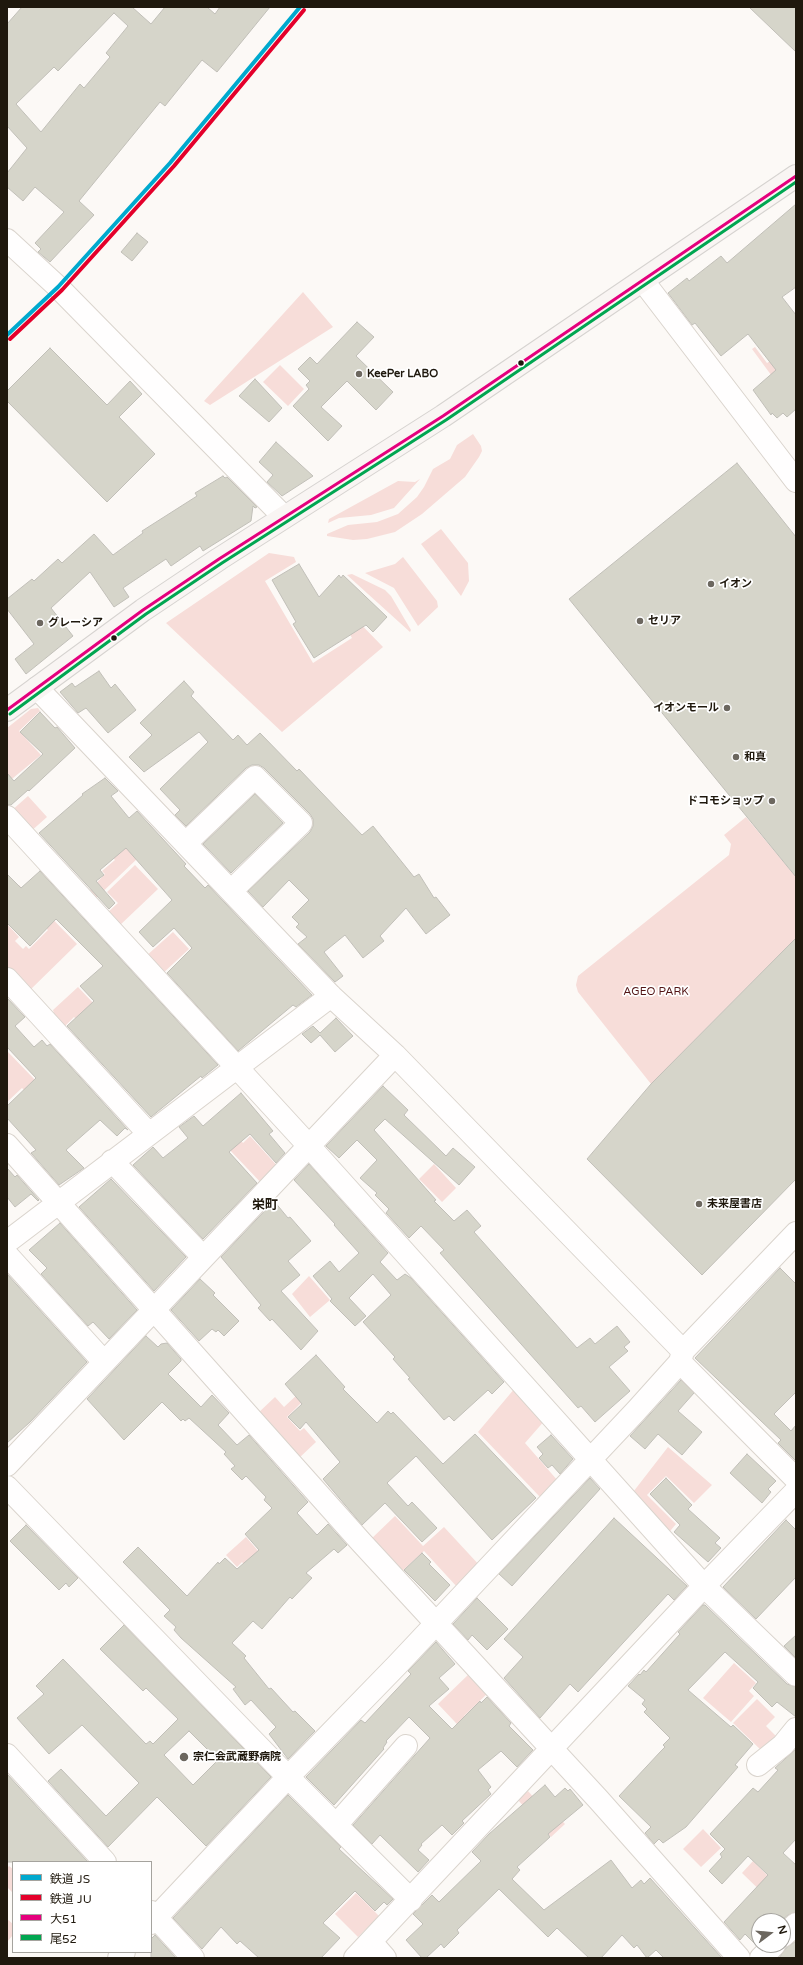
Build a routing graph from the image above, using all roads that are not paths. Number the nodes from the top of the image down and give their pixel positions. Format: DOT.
graph roads {
  1 [pos="796,176"];
  2 [pos="7,240"];
  3 [pos="643,281"];
  4 [pos="796,481"];
  5 [pos="284,516"];
  6 [pos="37,688"];
  7 [pos="7,710"];
  8 [pos="7,817"];
  9 [pos="186,843"];
  10 [pos="231,891"];
  11 [pos="7,979"];
  12 [pos="331,996"];
  13 [pos="396,1055"];
  14 [pos="238,1068"];
  15 [pos="149,1134"];
  16 [pos="7,1145"];
  17 [pos="309,1146"];
  18 [pos="112,1161"];
  19 [pos="59,1202"];
  20 [pos="7,1242"];
  21 [pos="792,1244"];
  22 [pos="7,1255"];
  23 [pos="203,1257"];
  24 [pos="153,1310"];
  25 [pos="681,1357"];
  26 [pos="104,1362"];
  27 [pos="589,1460"];
  28 [pos="7,1465"];
  29 [pos="796,1479"];
  30 [pos="7,1487"];
  31 [pos="796,1491"];
  32 [pos="704,1586"];
  33 [pos="435,1623"];
  34 [pos="796,1675"];
  35 [pos="796,1730"];
  36 [pos="406,1746"];
  37 [pos="552,1749"];
  38 [pos="7,1755"];
  39 [pos="758,1765"];
  40 [pos="288,1777"];
  41 [pos="337,1824"];
  42 [pos="104,1861"];
  43 [pos="411,1900"];
  44 [pos="153,1918"];
  45 [pos="371,1942"];
  46 [pos="193,1958"];
  47 [pos="355,1958"];
  48 [pos="386,1958"];
  49 [pos="739,1958"];
  1 -- 3 [label="main road"];
  2 -- 5 [label="street"];
  3 -- 4 [label="street"];
  3 -- 5 [label="main road"];
  5 -- 6 [label="main road"];
  6 -- 7 [label="main road"];
  6 -- 9 [label="street"];
  8 -- 14 [label="street"];
  9 -- 10 [label="street"];
  9 -- 10 [label="street"];
  10 -- 12 [label="street"];
  11 -- 15 [label="street"];
  12 -- 13 [label="street"];
  12 -- 14 [label="street"];
  13 -- 17 [label="street"];
  13 -- 25 [label="street"];
  14 -- 15 [label="street"];
  14 -- 17 [label="street"];
  15 -- 18 [label="street"];
  16 -- 19 [label="street"];
  17 -- 23 [label="street"];
  17 -- 27 [label="street"];
  18 -- 19 [label="street"];
  18 -- 23 [label="street"];
  19 -- 20 [label="street"];
  19 -- 24 [label="street"];
  21 -- 25 [label="street"];
  22 -- 26 [label="street"];
  23 -- 24 [label="street"];
  24 -- 26 [label="street"];
  24 -- 33 [label="street"];
  25 -- 27 [label="street"];
  25 -- 29 [label="street"];
  26 -- 28 [label="street"];
  27 -- 32 [label="street"];
  27 -- 33 [label="street"];
  30 -- 40 [label="street"];
  31 -- 32 [label="street"];
  32 -- 34 [label="street"];
  32 -- 37 [label="street"];
  33 -- 37 [label="street"];
  33 -- 40 [label="street"];
  35 -- 39 [label="street"];
  36 -- 41 [label="street"];
  37 -- 43 [label="street"];
  37 -- 49 [label="street"];
  38 -- 42 [label="street"];
  40 -- 41 [label="street"];
  40 -- 44 [label="street"];
  41 -- 43 [label="street"];
  43 -- 45 [label="street"];
  44 -- 46 [label="street"];
  45 -- 47 [label="street"];
  45 -- 48 [label="street"];
}
